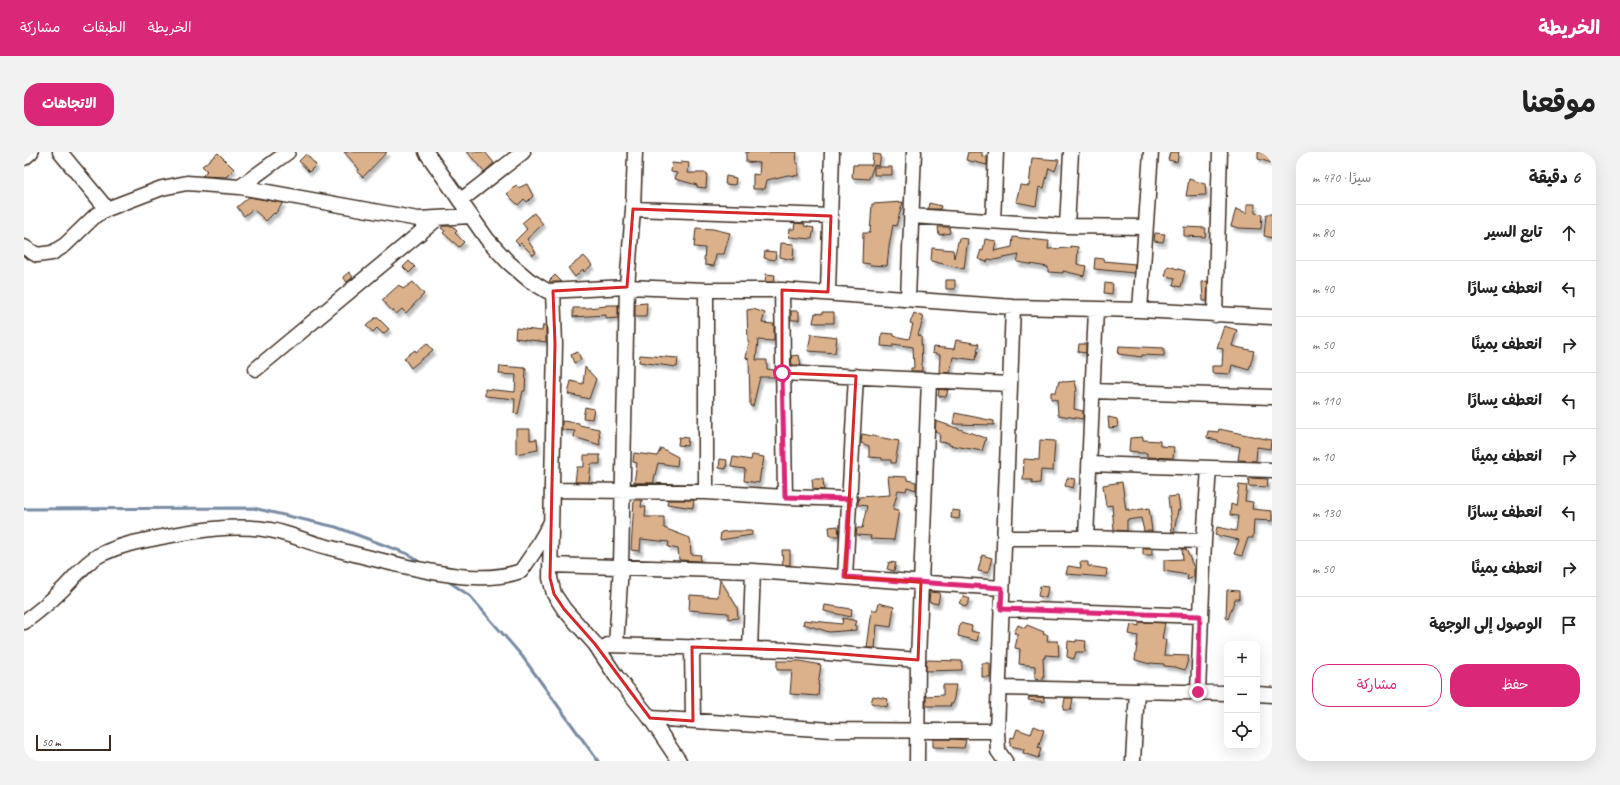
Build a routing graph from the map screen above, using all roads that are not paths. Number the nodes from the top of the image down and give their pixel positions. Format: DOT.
graph roads {
  1 [pos="31,152"];
  2 [pos="60,152"];
  3 [pos="288,152"];
  4 [pos="426,152"];
  5 [pos="523,152"];
  6 [pos="635,152"];
  7 [pos="832,152"];
  8 [pos="914,152"];
  9 [pos="996,152"];
  10 [pos="1070,152"];
  11 [pos="1151,152"];
  12 [pos="1220,152"];
  13 [pos="24,158"];
  14 [pos="240,187"];
  15 [pos="460,201"];
  16 [pos="107,209"];
  17 [pos="634,209"];
  18 [pos="471,216"];
  19 [pos="831,216"];
  20 [pos="911,216"];
  21 [pos="438,218"];
  22 [pos="993,221"];
  23 [pos="1067,226"];
  24 [pos="1145,227"];
  25 [pos="24,247"];
  26 [pos="627,287"];
  27 [pos="706,290"];
  28 [pos="782,290"];
  29 [pos="553,291"];
  30 [pos="828,292"];
  31 [pos="908,298"];
  32 [pos="1013,307"];
  33 [pos="1096,309"];
  34 [pos="1140,310"];
  35 [pos="1215,315"];
  36 [pos="1272,317"];
  37 [pos="256,369"];
  38 [pos="782,373"];
  39 [pos="856,376"];
  40 [pos="929,380"];
  41 [pos="1009,384"];
  42 [pos="1093,391"];
  43 [pos="1272,396"];
  44 [pos="1089,464"];
  45 [pos="1209,468"];
  46 [pos="1272,470"];
  47 [pos="552,490"];
  48 [pos="622,491"];
  49 [pos="706,492"];
  50 [pos="785,497"];
  51 [pos="850,499"];
  52 [pos="550,524"];
  53 [pos="1004,538"];
  54 [pos="1086,538"];
  55 [pos="1204,541"];
  56 [pos="550,565"];
  57 [pos="621,566"];
  58 [pos="753,571"];
  59 [pos="845,577"];
  60 [pos="921,582"];
  61 [pos="1002,588"];
  62 [pos="1001,609"];
  63 [pos="1200,616"];
  64 [pos="24,622"];
  65 [pos="595,644"];
  66 [pos="616,645"];
  67 [pos="692,647"];
  68 [pos="750,649"];
  69 [pos="918,660"];
  70 [pos="999,688"];
  71 [pos="1137,691"];
  72 [pos="1198,692"];
  73 [pos="1224,693"];
  74 [pos="1260,694"];
  75 [pos="1272,695"];
  76 [pos="650,718"];
  77 [pos="693,721"];
  78 [pos="916,731"];
  79 [pos="997,731"];
  80 [pos="678,761"];
  81 [pos="916,761"];
  82 [pos="1005,761"];
  83 [pos="1133,761"];
  1 -- 13 [label="street"];
  2 -- 16 [label="street"];
  3 -- 14 [label="street"];
  4 -- 15 [label="street"];
  5 -- 15 [label="street"];
  6 -- 17 [label="street"];
  7 -- 19 [label="street"];
  8 -- 20 [label="street"];
  9 -- 22 [label="street"];
  10 -- 23 [label="street"];
  11 -- 24 [label="street"];
  12 -- 35 [label="street"];
  14 -- 16 [label="street"];
  14 -- 21 [label="street"];
  15 -- 18 [label="street"];
  16 -- 25 [label="street"];
  17 -- 19 [label="street"];
  17 -- 26 [label="street"];
  18 -- 21 [label="street"];
  18 -- 29 [label="street"];
  19 -- 30 [label="street"];
  20 -- 22 [label="street"];
  20 -- 31 [label="street"];
  21 -- 37 [label="street"];
  22 -- 23 [label="street"];
  23 -- 24 [label="street"];
  24 -- 34 [label="street"];
  26 -- 27 [label="street"];
  26 -- 29 [label="street"];
  26 -- 48 [label="street"];
  27 -- 28 [label="street"];
  27 -- 49 [label="street"];
  28 -- 30 [label="street"];
  28 -- 38 [label="street"];
  29 -- 47 [label="street"];
  30 -- 31 [label="street"];
  31 -- 32 [label="street"];
  32 -- 33 [label="street"];
  32 -- 41 [label="street"];
  33 -- 34 [label="street"];
  33 -- 42 [label="street"];
  34 -- 35 [label="street"];
  35 -- 36 [label="street"];
  38 -- 39 [label="street"];
  38 -- 50 [label="street"];
  39 -- 40 [label="street"];
  39 -- 51 [label="street"];
  40 -- 41 [label="street"];
  40 -- 60 [label="street"];
  41 -- 53 [label="street"];
  42 -- 43 [label="street"];
  42 -- 44 [label="street"];
  44 -- 45 [label="street"];
  44 -- 54 [label="street"];
  45 -- 46 [label="street"];
  45 -- 55 [label="street"];
  47 -- 48 [label="street"];
  47 -- 52 [label="street"];
  48 -- 49 [label="street"];
  48 -- 57 [label="street"];
  49 -- 50 [label="street"];
  50 -- 51 [label="street"];
  51 -- 59 [label="street"];
  52 -- 56 [label="street"];
  52 -- 64 [label="street"];
  53 -- 54 [label="street"];
  53 -- 61 [label="street"];
  54 -- 55 [label="street"];
  55 -- 63 [label="street"];
  56 -- 57 [label="street"];
  56 -- 65 [label="street"];
  57 -- 58 [label="street"];
  57 -- 66 [label="street"];
  58 -- 59 [label="street"];
  58 -- 68 [label="street"];
  59 -- 60 [label="street"];
  60 -- 61 [label="street"];
  60 -- 69 [label="street"];
  61 -- 62 [label="street"];
  62 -- 63 [label="street"];
  62 -- 70 [label="street"];
  63 -- 72 [label="street"];
  65 -- 66 [label="street"];
  65 -- 76 [label="street"];
  66 -- 67 [label="street"];
  67 -- 68 [label="street"];
  67 -- 77 [label="street"];
  68 -- 69 [label="street"];
  69 -- 78 [label="street"];
  70 -- 71 [label="street"];
  70 -- 79 [label="street"];
  71 -- 72 [label="street"];
  71 -- 83 [label="street"];
  72 -- 73 [label="street"];
  74 -- 75 [label="street"];
  76 -- 77 [label="street"];
  76 -- 80 [label="street"];
  77 -- 78 [label="street"];
  78 -- 79 [label="street"];
  78 -- 81 [label="street"];
  79 -- 82 [label="street"];
}
